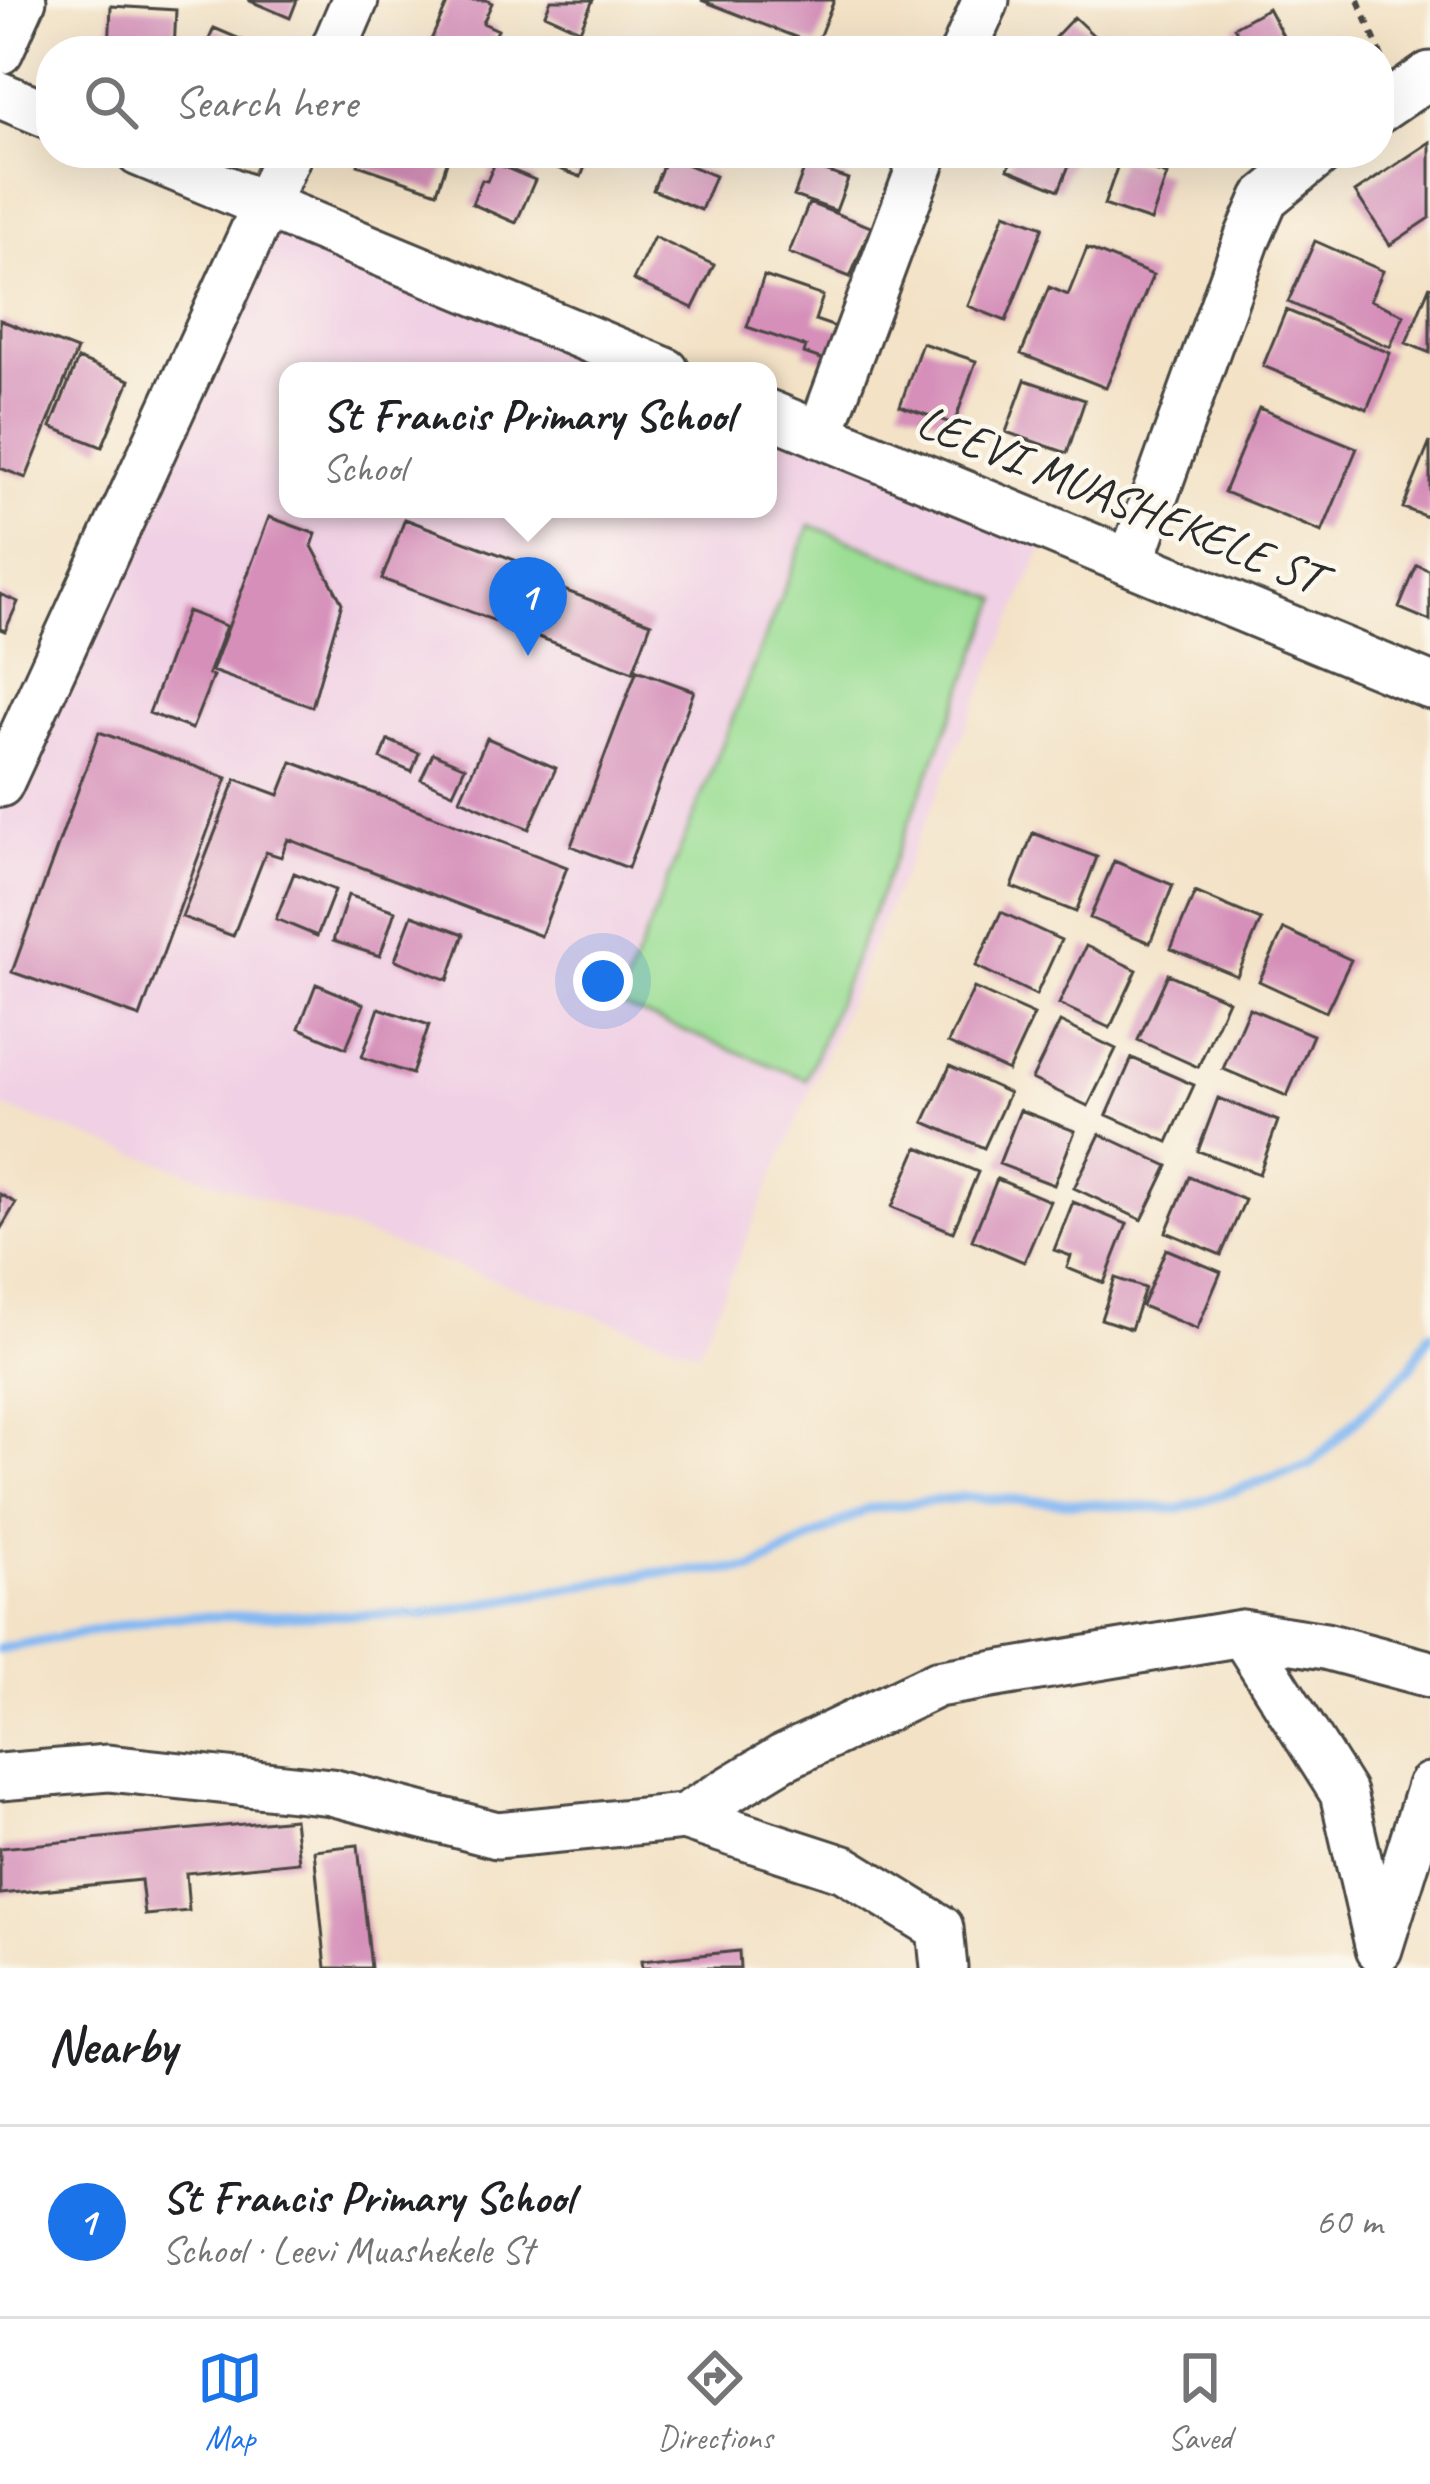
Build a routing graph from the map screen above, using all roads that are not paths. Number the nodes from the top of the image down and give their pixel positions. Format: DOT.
graph roads {
  1 [pos="23,0"];
  2 [pos="355,0"];
  3 [pos="986,0"];
  4 [pos="339,36"];
  5 [pos="970,36"];
  6 [pos="0,51"];
  7 [pos="0,95"];
  8 [pos="36,110"];
  9 [pos="175,168"];
  10 [pos="282,168"];
  11 [pos="919,168"];
  12 [pos="1302,168"];
  13 [pos="265,206"];
  14 [pos="643,362"];
  15 [pos="777,417"];
  16 [pos="820,435"];
  17 [pos="1131,562"];
  18 [pos="1430,686"];
  19 [pos="0,784"];
  20 [pos="1242,1633"];
  21 [pos="1430,1674"];
  22 [pos="0,1777"];
  23 [pos="1430,1786"];
  24 [pos="684,1817"];
  25 [pos="1380,1959"];
  26 [pos="944,1968"];
  1 -- 6 [label="street"];
  2 -- 4 [label="street"];
  3 -- 5 [label="street"];
  7 -- 8 [label="street"];
  9 -- 13 [label="street"];
  10 -- 13 [label="street"];
  11 -- 16 [label="street"];
  12 -- 17 [label="street"];
  13 -- 14 [label="street"];
  13 -- 19 [label="street"];
  15 -- 16 [label="street, LEEVI MUASHEKELE ST"];
  16 -- 17 [label="street, LEEVI MUASHEKELE ST"];
  17 -- 18 [label="street, LEEVI MUASHEKELE ST"];
  20 -- 21 [label="street"];
  20 -- 24 [label="street"];
  20 -- 25 [label="street"];
  22 -- 24 [label="street"];
  23 -- 25 [label="street"];
  24 -- 26 [label="street"];
}
